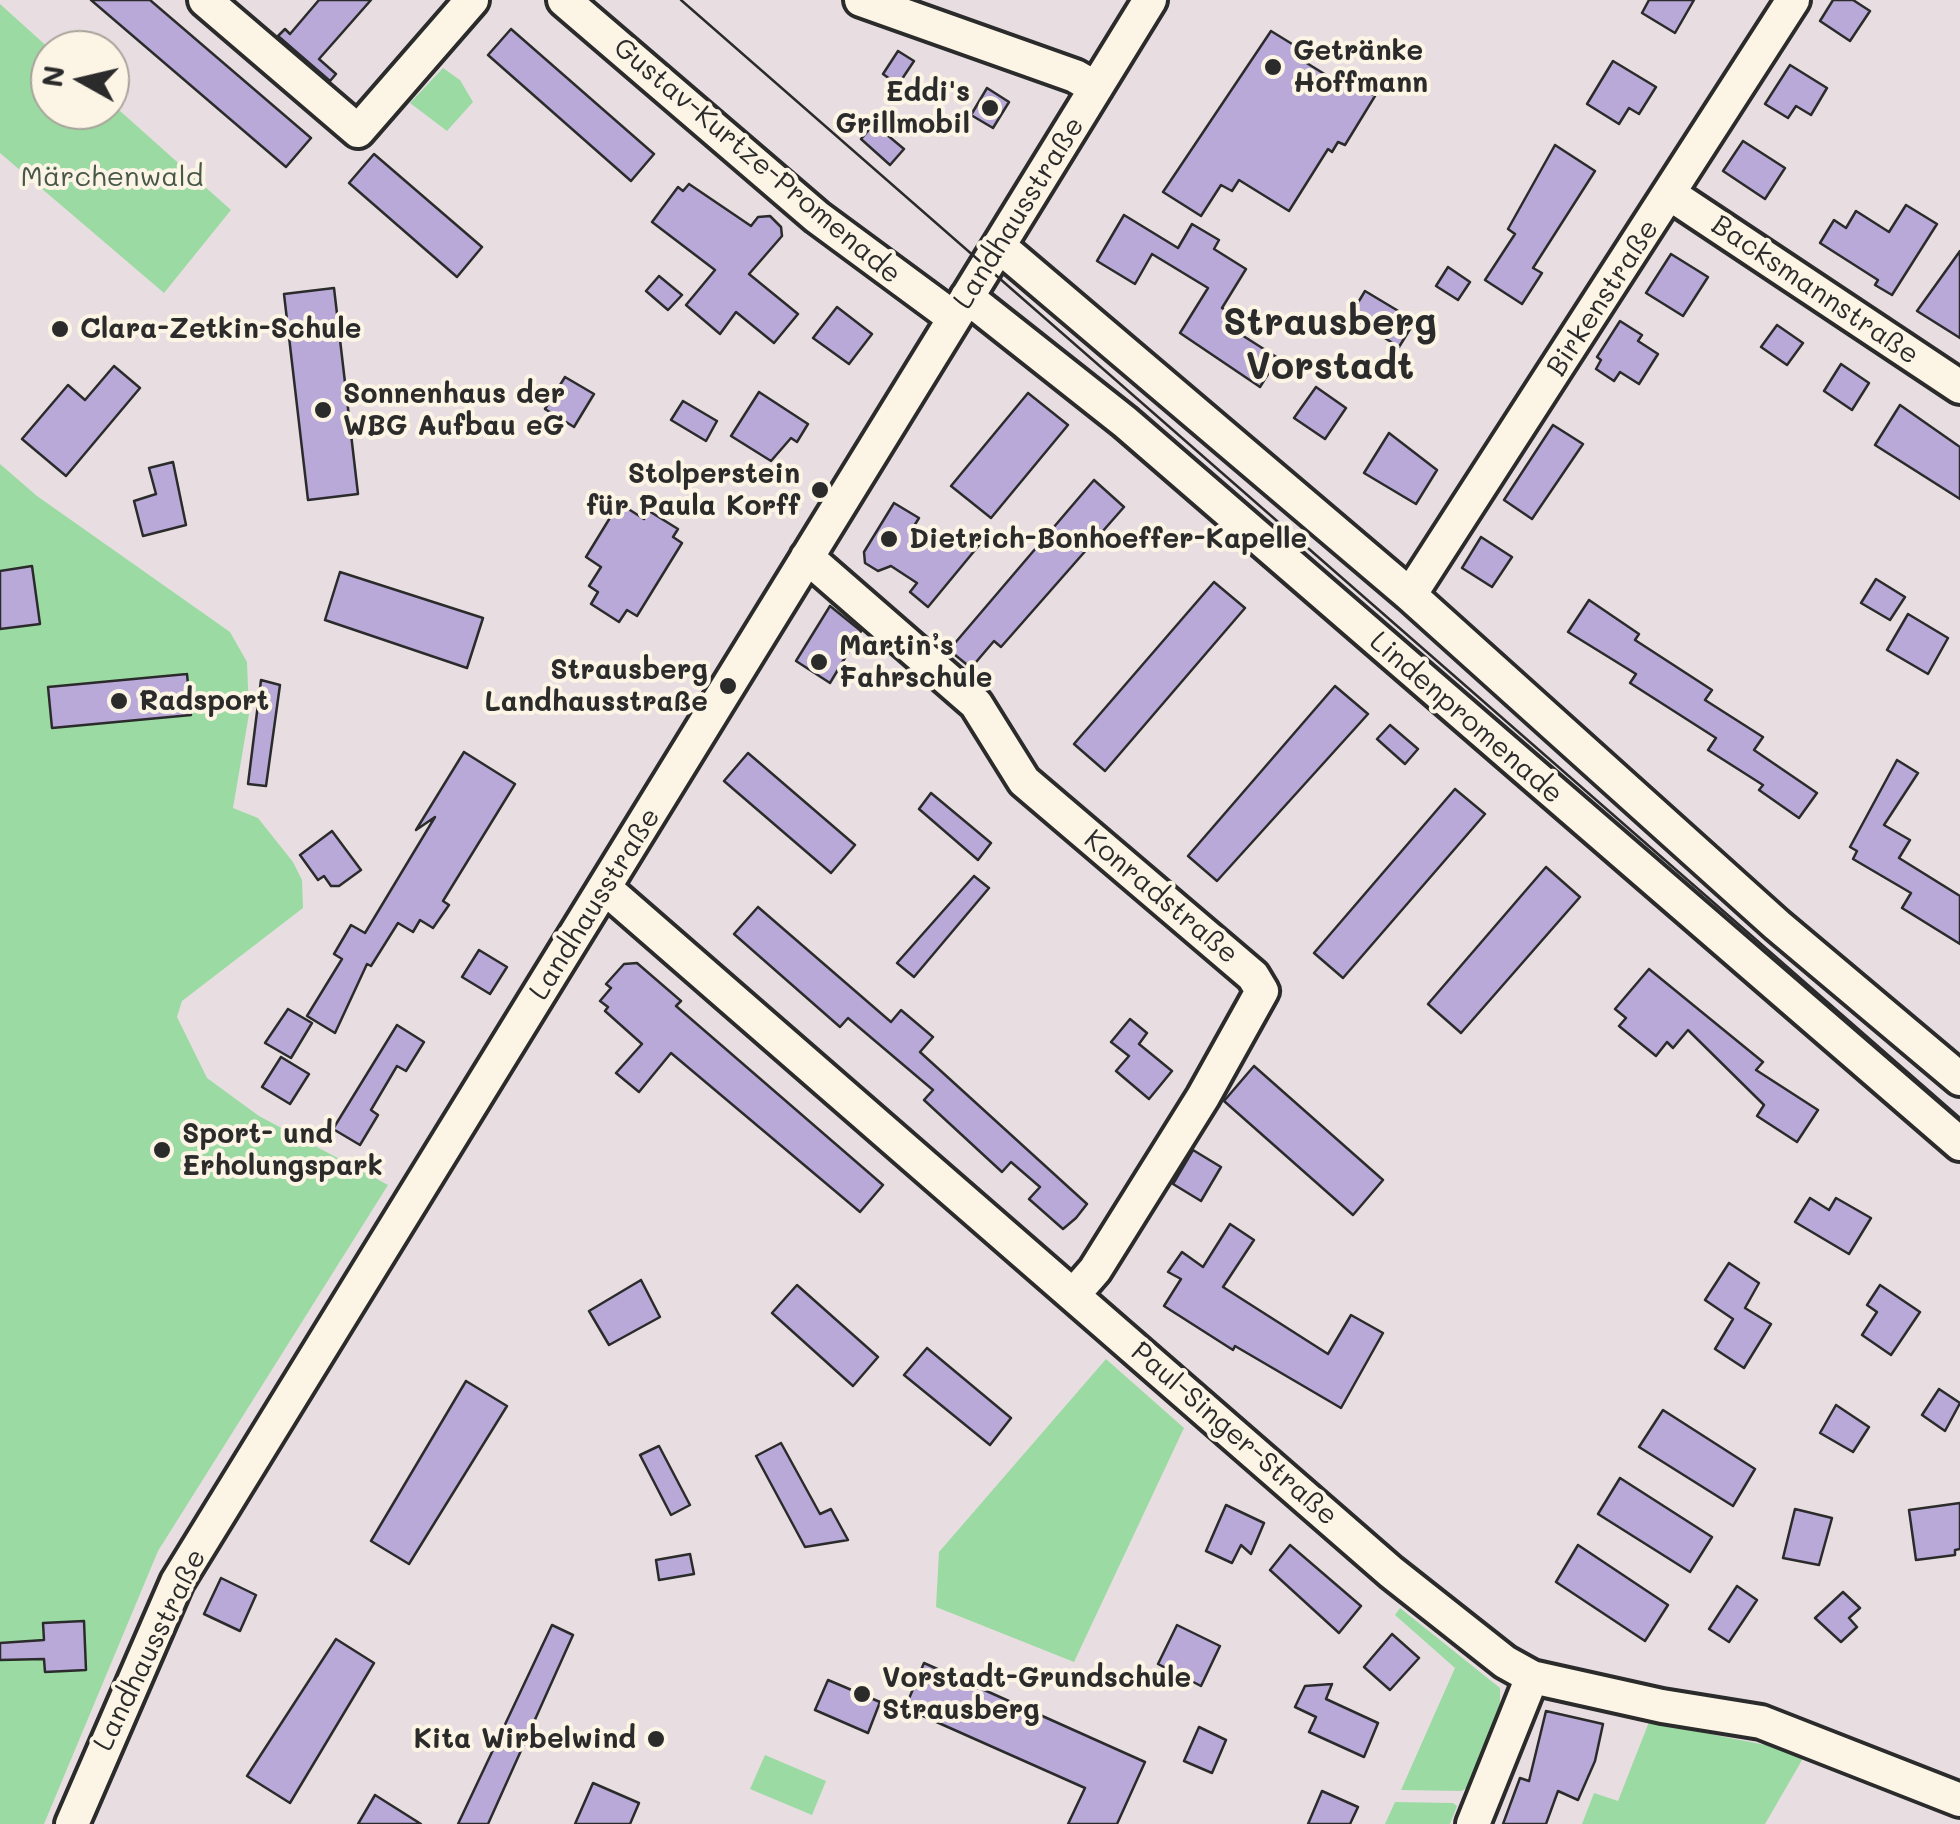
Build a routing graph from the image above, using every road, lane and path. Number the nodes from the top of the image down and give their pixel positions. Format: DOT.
graph roads {
  1 [pos="205,0"];
  2 [pos="472,0"];
  3 [pos="564,0"];
  4 [pos="861,0"];
  5 [pos="1150,0"];
  6 [pos="1793,0"];
  7 [pos="1096,88"];
  8 [pos="1670,194"];
  9 [pos="999,246"];
  10 [pos="960,307"];
  11 [pos="1960,387"];
  12 [pos="807,557"];
  13 [pos="1410,595"];
  14 [pos="606,888"];
  15 [pos="1960,1079"];
  16 [pos="1960,1144"];
  17 [pos="1075,1293"];
  18 [pos="1532,1677"];
  19 [pos="1960,1800"];
  20 [pos="72,1824"];
  21 [pos="1474,1824"];
  1 -- 2 [label="street"];
  3 -- 10 [label="street, Gustav-Kurtze-Promenade"];
  4 -- 7 [label="street"];
  5 -- 7 [label="street, Landhausstraße"];
  6 -- 8 [label="street, Birkenstraße"];
  7 -- 9 [label="street, Landhausstraße"];
  8 -- 11 [label="street, Backsmannstraße"];
  8 -- 13 [label="street, Birkenstraße"];
  9 -- 10 [label="street, Landhausstraße"];
  9 -- 13 [label="street, Lindenpromenade"];
  10 -- 12 [label="street, Landhausstraße"];
  10 -- 16 [label="street, Lindenpromenade"];
  12 -- 14 [label="street, Landhausstraße"];
  12 -- 17 [label="street, Konradstraße"];
  13 -- 15 [label="street, Lindenpromenade"];
  14 -- 17 [label="street, Paul-Singer-Straße"];
  14 -- 20 [label="street, Landhausstraße"];
  17 -- 18 [label="street, Paul-Singer-Straße"];
  18 -- 19 [label="street, Paul-Singer-Straße"];
  18 -- 21 [label="street"];
}
